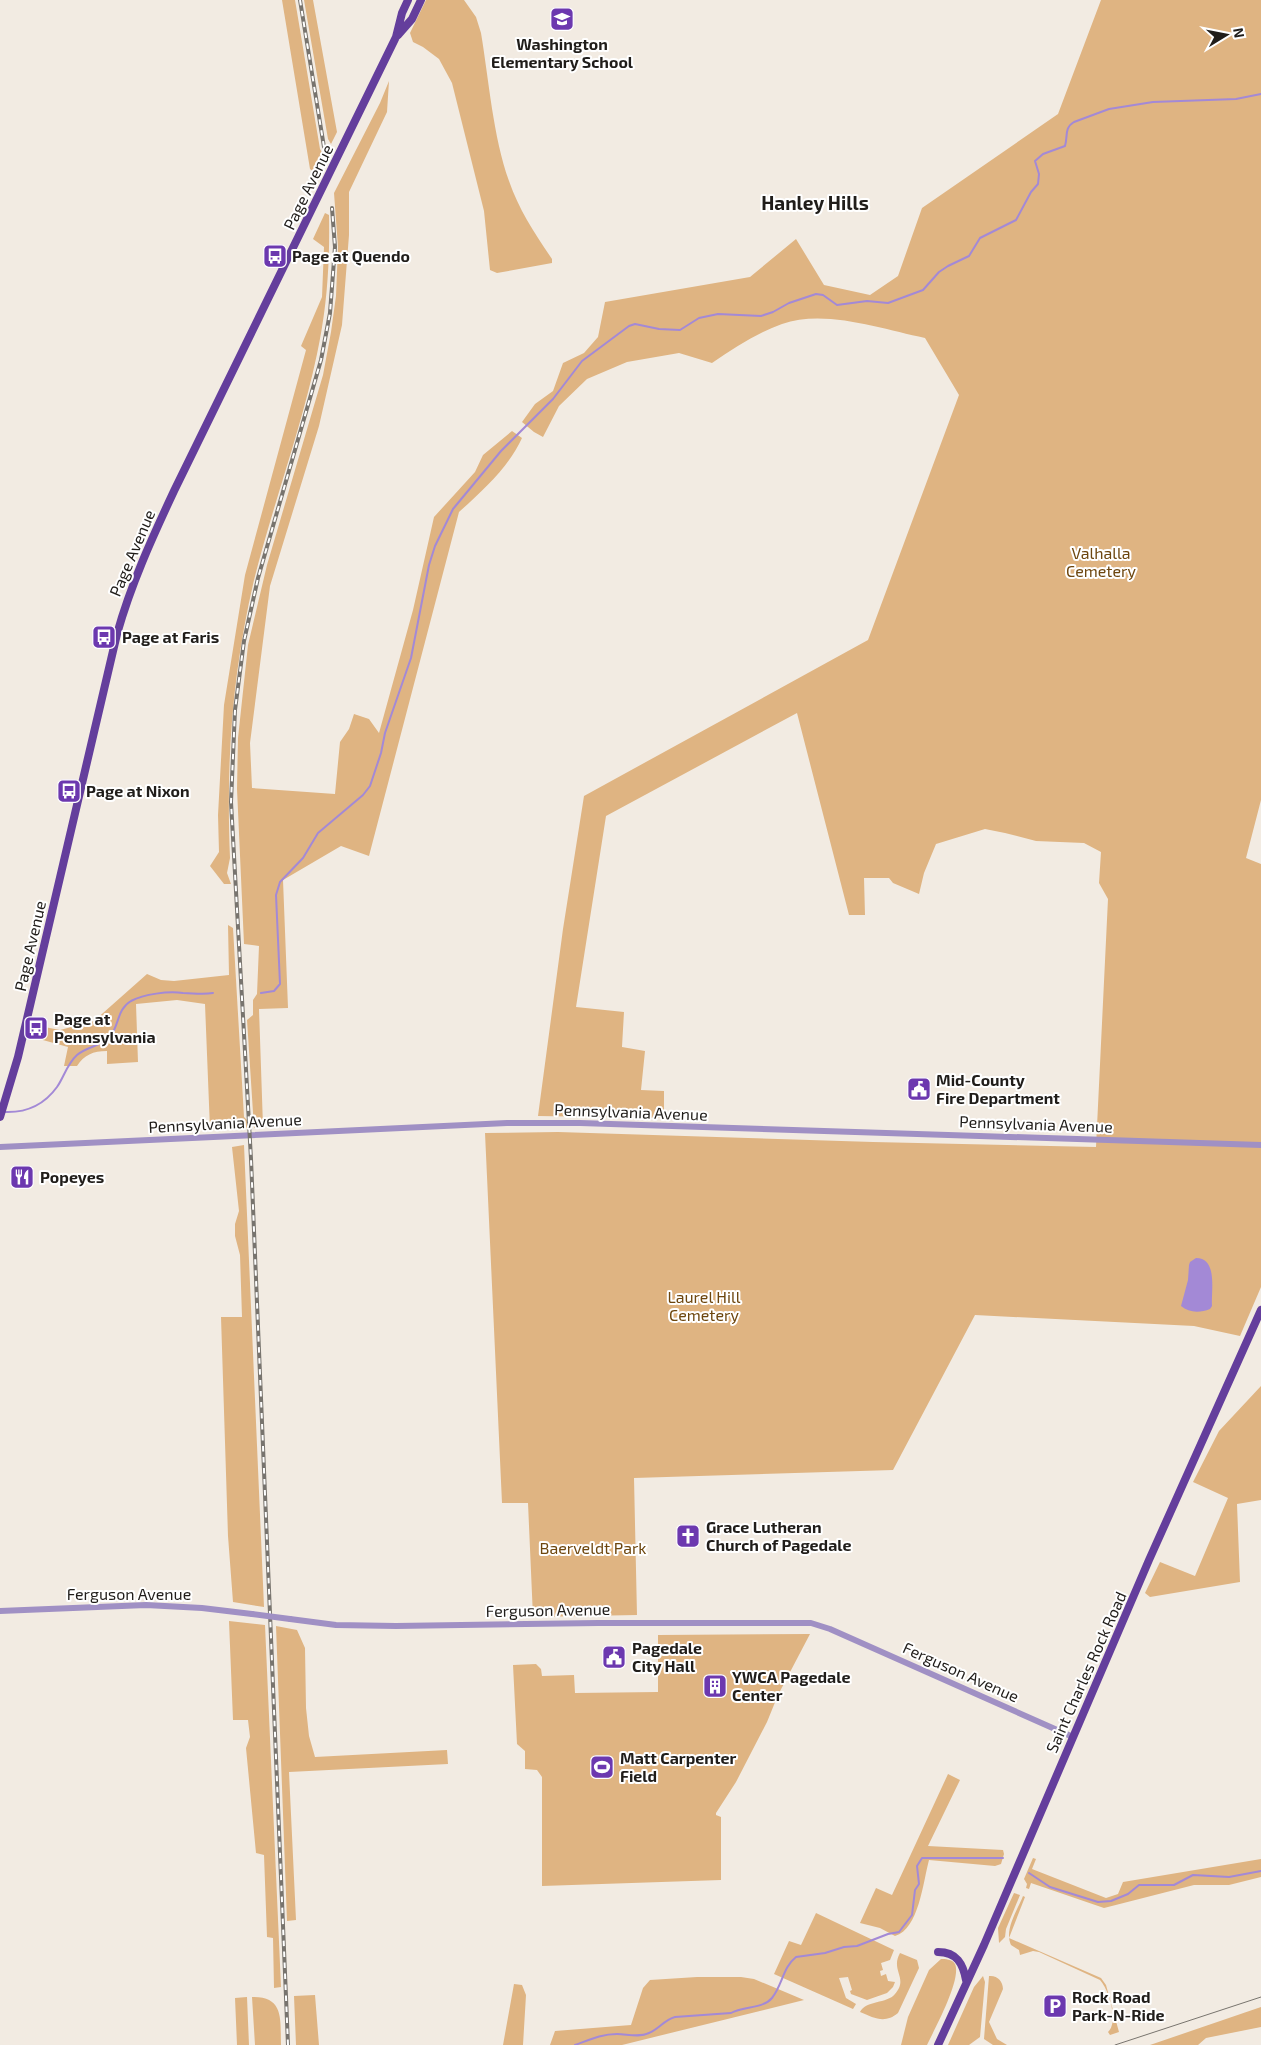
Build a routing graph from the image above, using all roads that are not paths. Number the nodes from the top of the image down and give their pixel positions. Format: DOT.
graph roads {
  1 [pos="408,0"];
  2 [pos="421,0"];
  3 [pos="396,37"];
  4 [pos="0,1117"];
  5 [pos="1261,1145"];
  6 [pos="0,1147"];
  7 [pos="1261,1310"];
  8 [pos="0,1611"];
  9 [pos="1073,1737"];
  10 [pos="938,1952"];
  11 [pos="966,1981"];
  12 [pos="938,2045"];
  1 -- 3 [label="main road, Page Avenue"];
  2 -- 3 [label="main road, Page Avenue"];
  3 -- 4 [label="main road, Page Avenue"];
  5 -- 6 [label="street, Pennsylvania Avenue"];
  7 -- 9 [label="main road, Saint Charles Rock Road"];
  8 -- 9 [label="street, Ferguson Avenue, bridge"];
  9 -- 11 [label="main road, Saint Charles Rock Road"];
  10 -- 11 [label="main road"];
  11 -- 12 [label="main road, Saint Charles Rock Road"];
}
